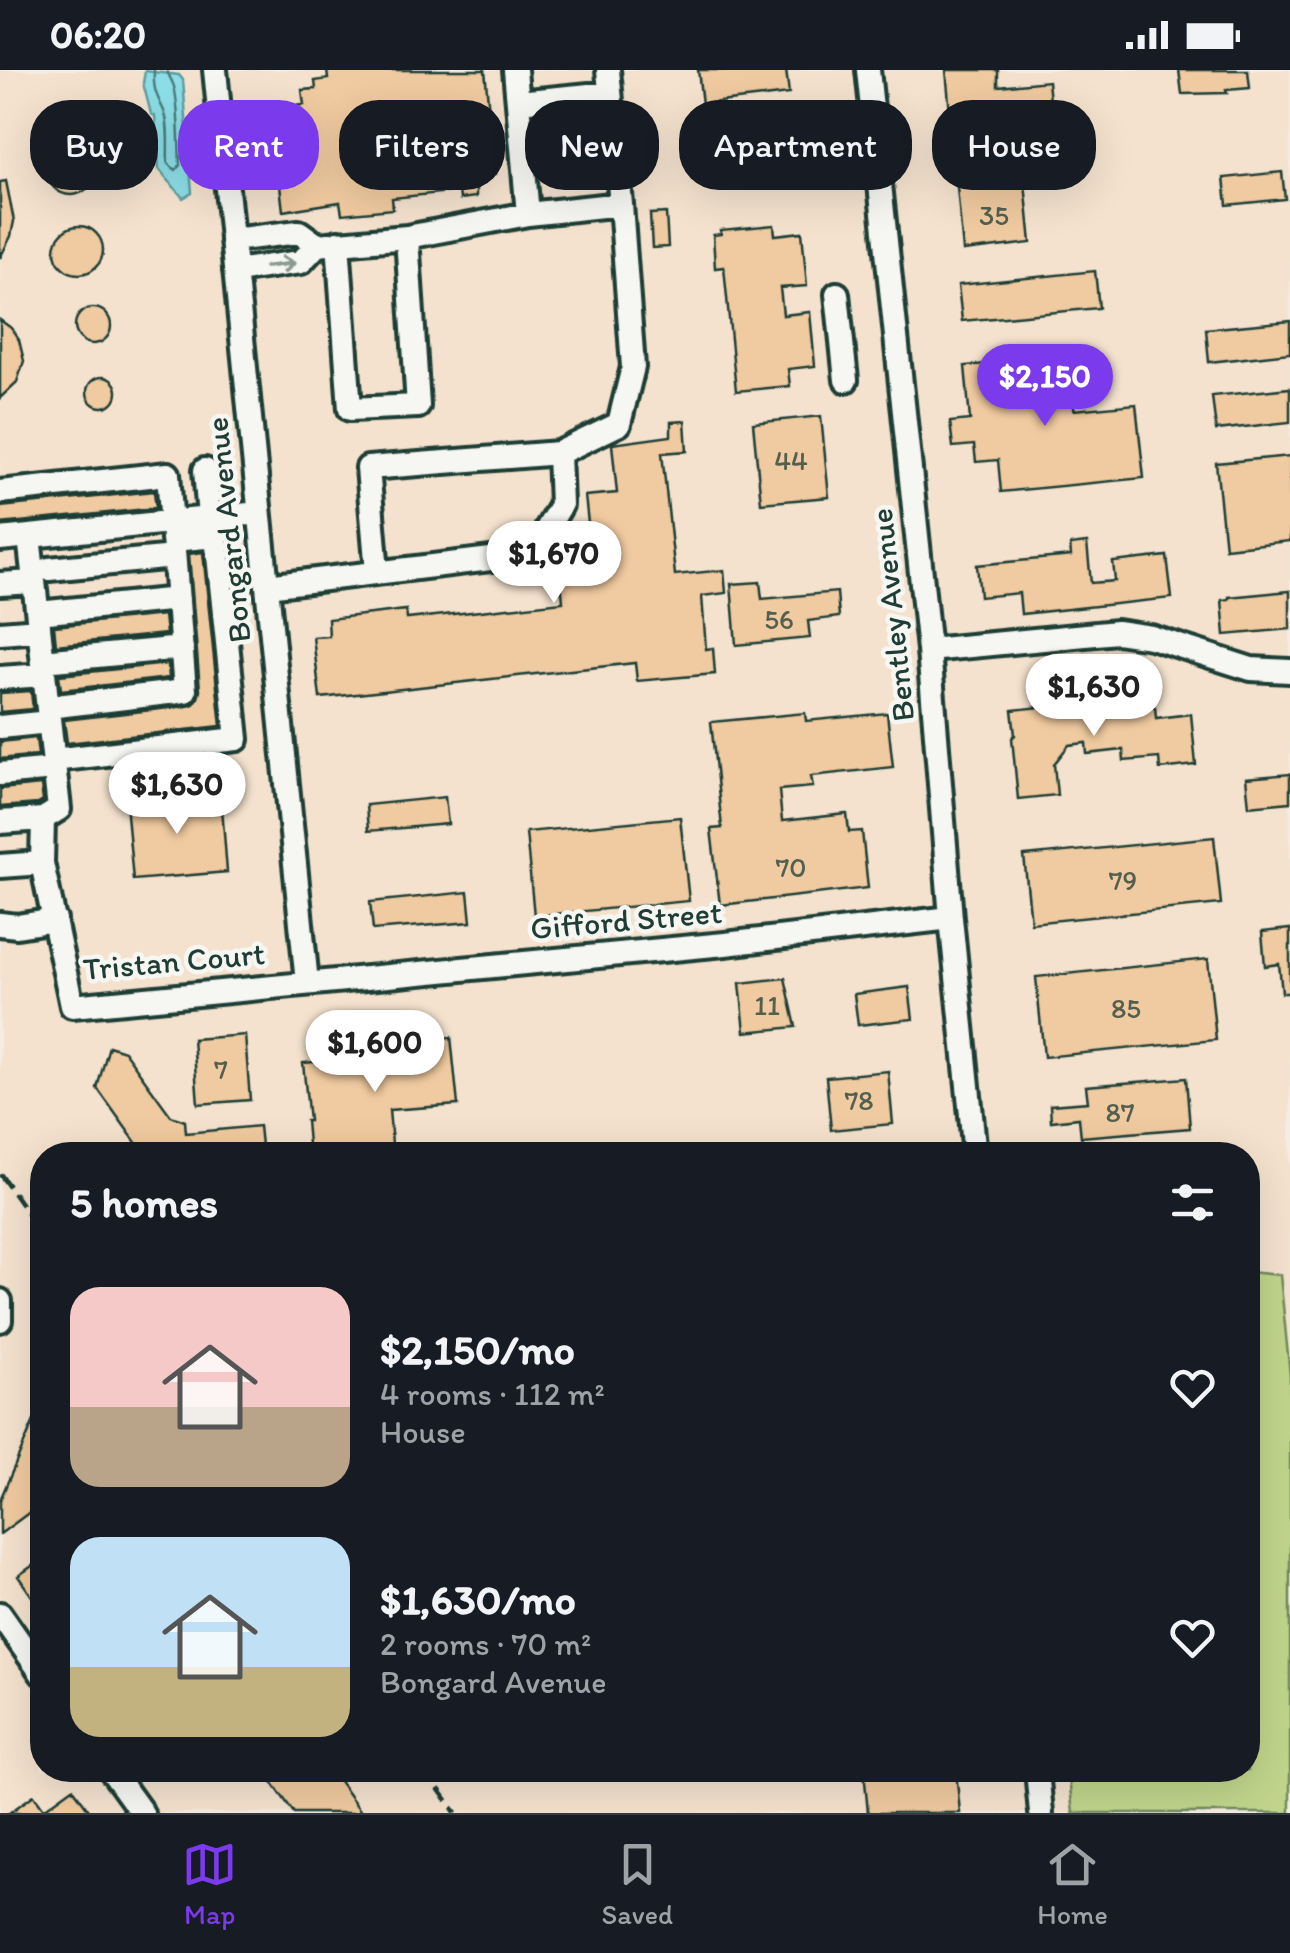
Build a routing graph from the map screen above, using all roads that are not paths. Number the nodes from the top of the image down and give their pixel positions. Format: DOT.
graph roads {
  1 [pos="215,70"];
  2 [pos="515,70"];
  3 [pos="868,70"];
  4 [pos="609,81"];
  5 [pos="518,102"];
  6 [pos="622,204"];
  7 [pos="528,214"];
  8 [pos="406,237"];
  9 [pos="232,240"];
  10 [pos="328,244"];
  11 [pos="235,271"];
  12 [pos="837,294"];
  13 [pos="846,380"];
  14 [pos="559,452"];
  15 [pos="205,470"];
  16 [pos="0,492"];
  17 [pos="259,512"];
  18 [pos="209,517"];
  19 [pos="29,536"];
  20 [pos="0,539"];
  21 [pos="173,539"];
  22 [pos="377,572"];
  23 [pos="42,576"];
  24 [pos="0,584"];
  25 [pos="267,586"];
  26 [pos="178,599"];
  27 [pos="38,622"];
  28 [pos="0,634"];
  29 [pos="182,648"];
  30 [pos="930,650"];
  31 [pos="44,668"];
  32 [pos="1290,671"];
  33 [pos="0,678"];
  34 [pos="48,715"];
  35 [pos="0,726"];
  36 [pos="54,764"];
  37 [pos="0,774"];
  38 [pos="42,819"];
  39 [pos="0,822"];
  40 [pos="42,863"];
  41 [pos="0,866"];
  42 [pos="952,918"];
  43 [pos="56,920"];
  44 [pos="0,924"];
  45 [pos="306,983"];
  46 [pos="974,1142"];
  47 [pos="0,1301"];
  48 [pos="0,1320"];
  49 [pos="0,1614"];
  50 [pos="30,1657"];
  51 [pos="120,1782"];
  52 [pos="1038,1782"];
  53 [pos="142,1813"];
  54 [pos="1041,1813"];
  1 -- 9 [label="street, Bongard Avenue"];
  2 -- 5 [label="street"];
  3 -- 30 [label="street, Bentley Avenue"];
  4 -- 5 [label="street"];
  4 -- 6 [label="street"];
  5 -- 7 [label="street"];
  6 -- 7 [label="street"];
  6 -- 14 [label="street"];
  7 -- 8 [label="street"];
  8 -- 10 [label="street"];
  8 -- 10 [label="street"];
  9 -- 10 [label="street"];
  9 -- 11 [label="street, Bongard Avenue"];
  11 -- 10 [label="street, one-way"];
  11 -- 17 [label="street, Bongard Avenue"];
  12 -- 13 [label="street"];
  14 -- 22 [label="street"];
  14 -- 22 [label="street"];
  15 -- 18 [label="street"];
  16 -- 21 [label="street"];
  17 -- 18 [label="street"];
  17 -- 25 [label="street, Bongard Avenue"];
  18 -- 21 [label="street"];
  19 -- 20 [label="street"];
  19 -- 21 [label="street"];
  19 -- 23 [label="street"];
  21 -- 23 [label="street"];
  21 -- 26 [label="street"];
  21 -- 36 [label="street"];
  22 -- 25 [label="street"];
  23 -- 24 [label="street"];
  23 -- 27 [label="street"];
  25 -- 45 [label="street, Bongard Avenue"];
  26 -- 27 [label="street"];
  26 -- 29 [label="street"];
  27 -- 28 [label="street"];
  27 -- 31 [label="street"];
  29 -- 31 [label="street"];
  29 -- 34 [label="street"];
  30 -- 32 [label="street"];
  30 -- 42 [label="street, Bentley Avenue"];
  31 -- 33 [label="street"];
  31 -- 34 [label="street"];
  34 -- 35 [label="street"];
  34 -- 36 [label="street"];
  36 -- 37 [label="street"];
  36 -- 38 [label="street"];
  38 -- 39 [label="street"];
  38 -- 40 [label="street"];
  40 -- 41 [label="street"];
  40 -- 43 [label="street"];
  42 -- 45 [label="street, Gifford Street"];
  42 -- 46 [label="street, Bentley Avenue"];
  43 -- 44 [label="street"];
  43 -- 45 [label="street, Tristan Court"];
  47 -- 48 [label="street"];
  49 -- 50 [label="street"];
  51 -- 53 [label="street"];
  52 -- 54 [label="street"];
}
